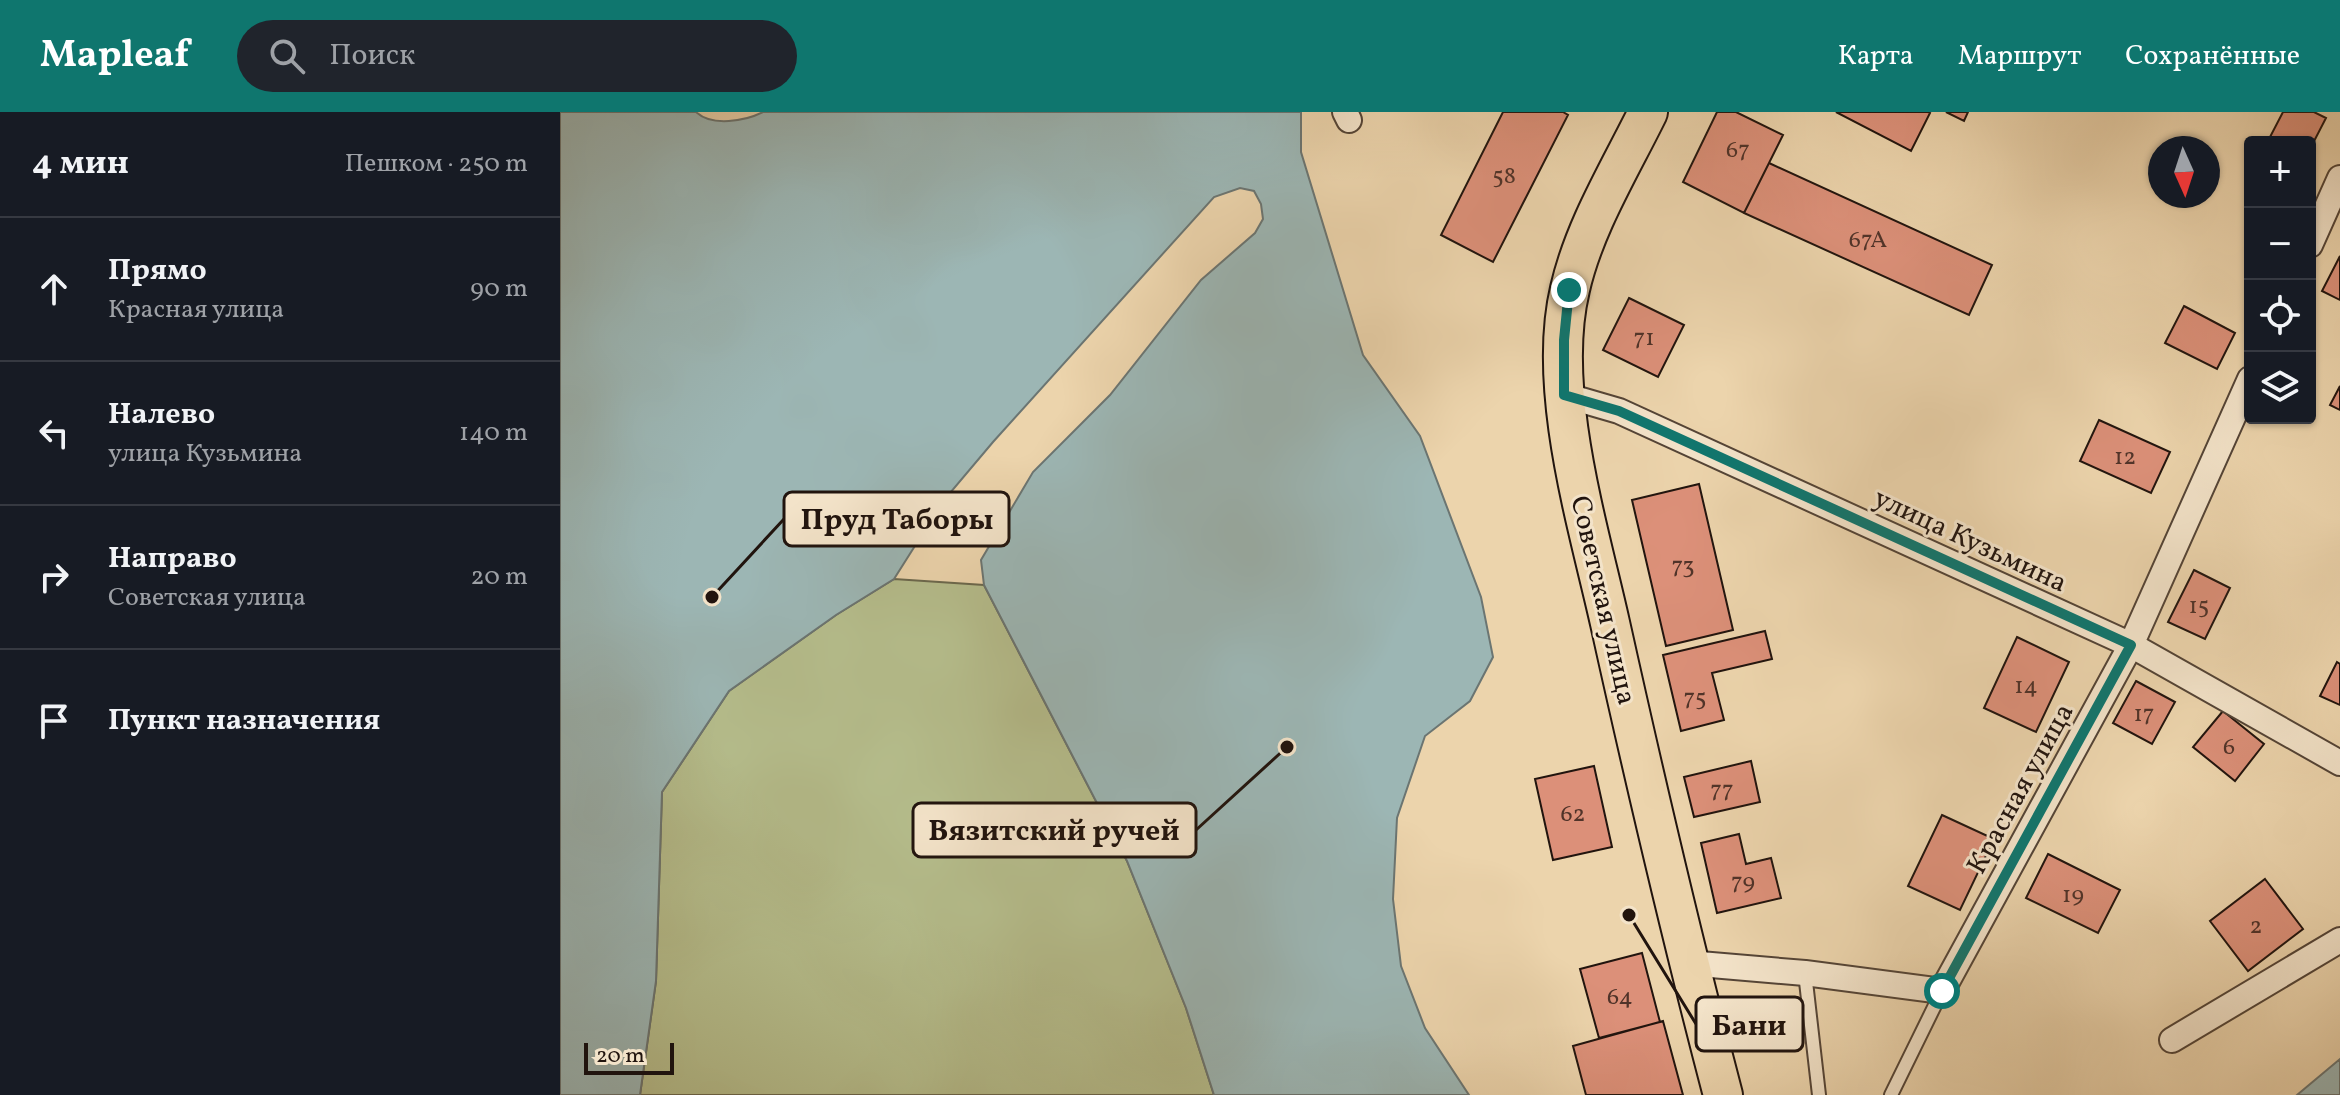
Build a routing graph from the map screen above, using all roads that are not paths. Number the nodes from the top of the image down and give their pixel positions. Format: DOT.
graph roads {
  1 [pos="1648,112"];
  2 [pos="2340,178"];
  3 [pos="2316,235"];
  4 [pos="2244,392"];
  5 [pos="1564,395"];
  6 [pos="2131,645"];
  7 [pos="2340,763"];
  8 [pos="2340,940"];
  9 [pos="1688,963"];
  10 [pos="1805,973"];
  11 [pos="1942,991"];
  12 [pos="2172,1040"];
  13 [pos="1723,1095"];
  14 [pos="1819,1095"];
  15 [pos="1891,1095"];
  1 -- 5 [label="main road, Советская улица"];
  2 -- 3 [label="street"];
  4 -- 6 [label="street, Красная улица"];
  5 -- 6 [label="street, улица Кузьмина"];
  5 -- 9 [label="main road, Советская улица"];
  6 -- 7 [label="street, улица Кузьмина"];
  6 -- 11 [label="street, Красная улица"];
  8 -- 12 [label="street"];
  9 -- 10 [label="street"];
  9 -- 13 [label="main road, Советская улица"];
  10 -- 11 [label="street"];
  10 -- 14 [label="lane"];
  11 -- 15 [label="lane"];
}
